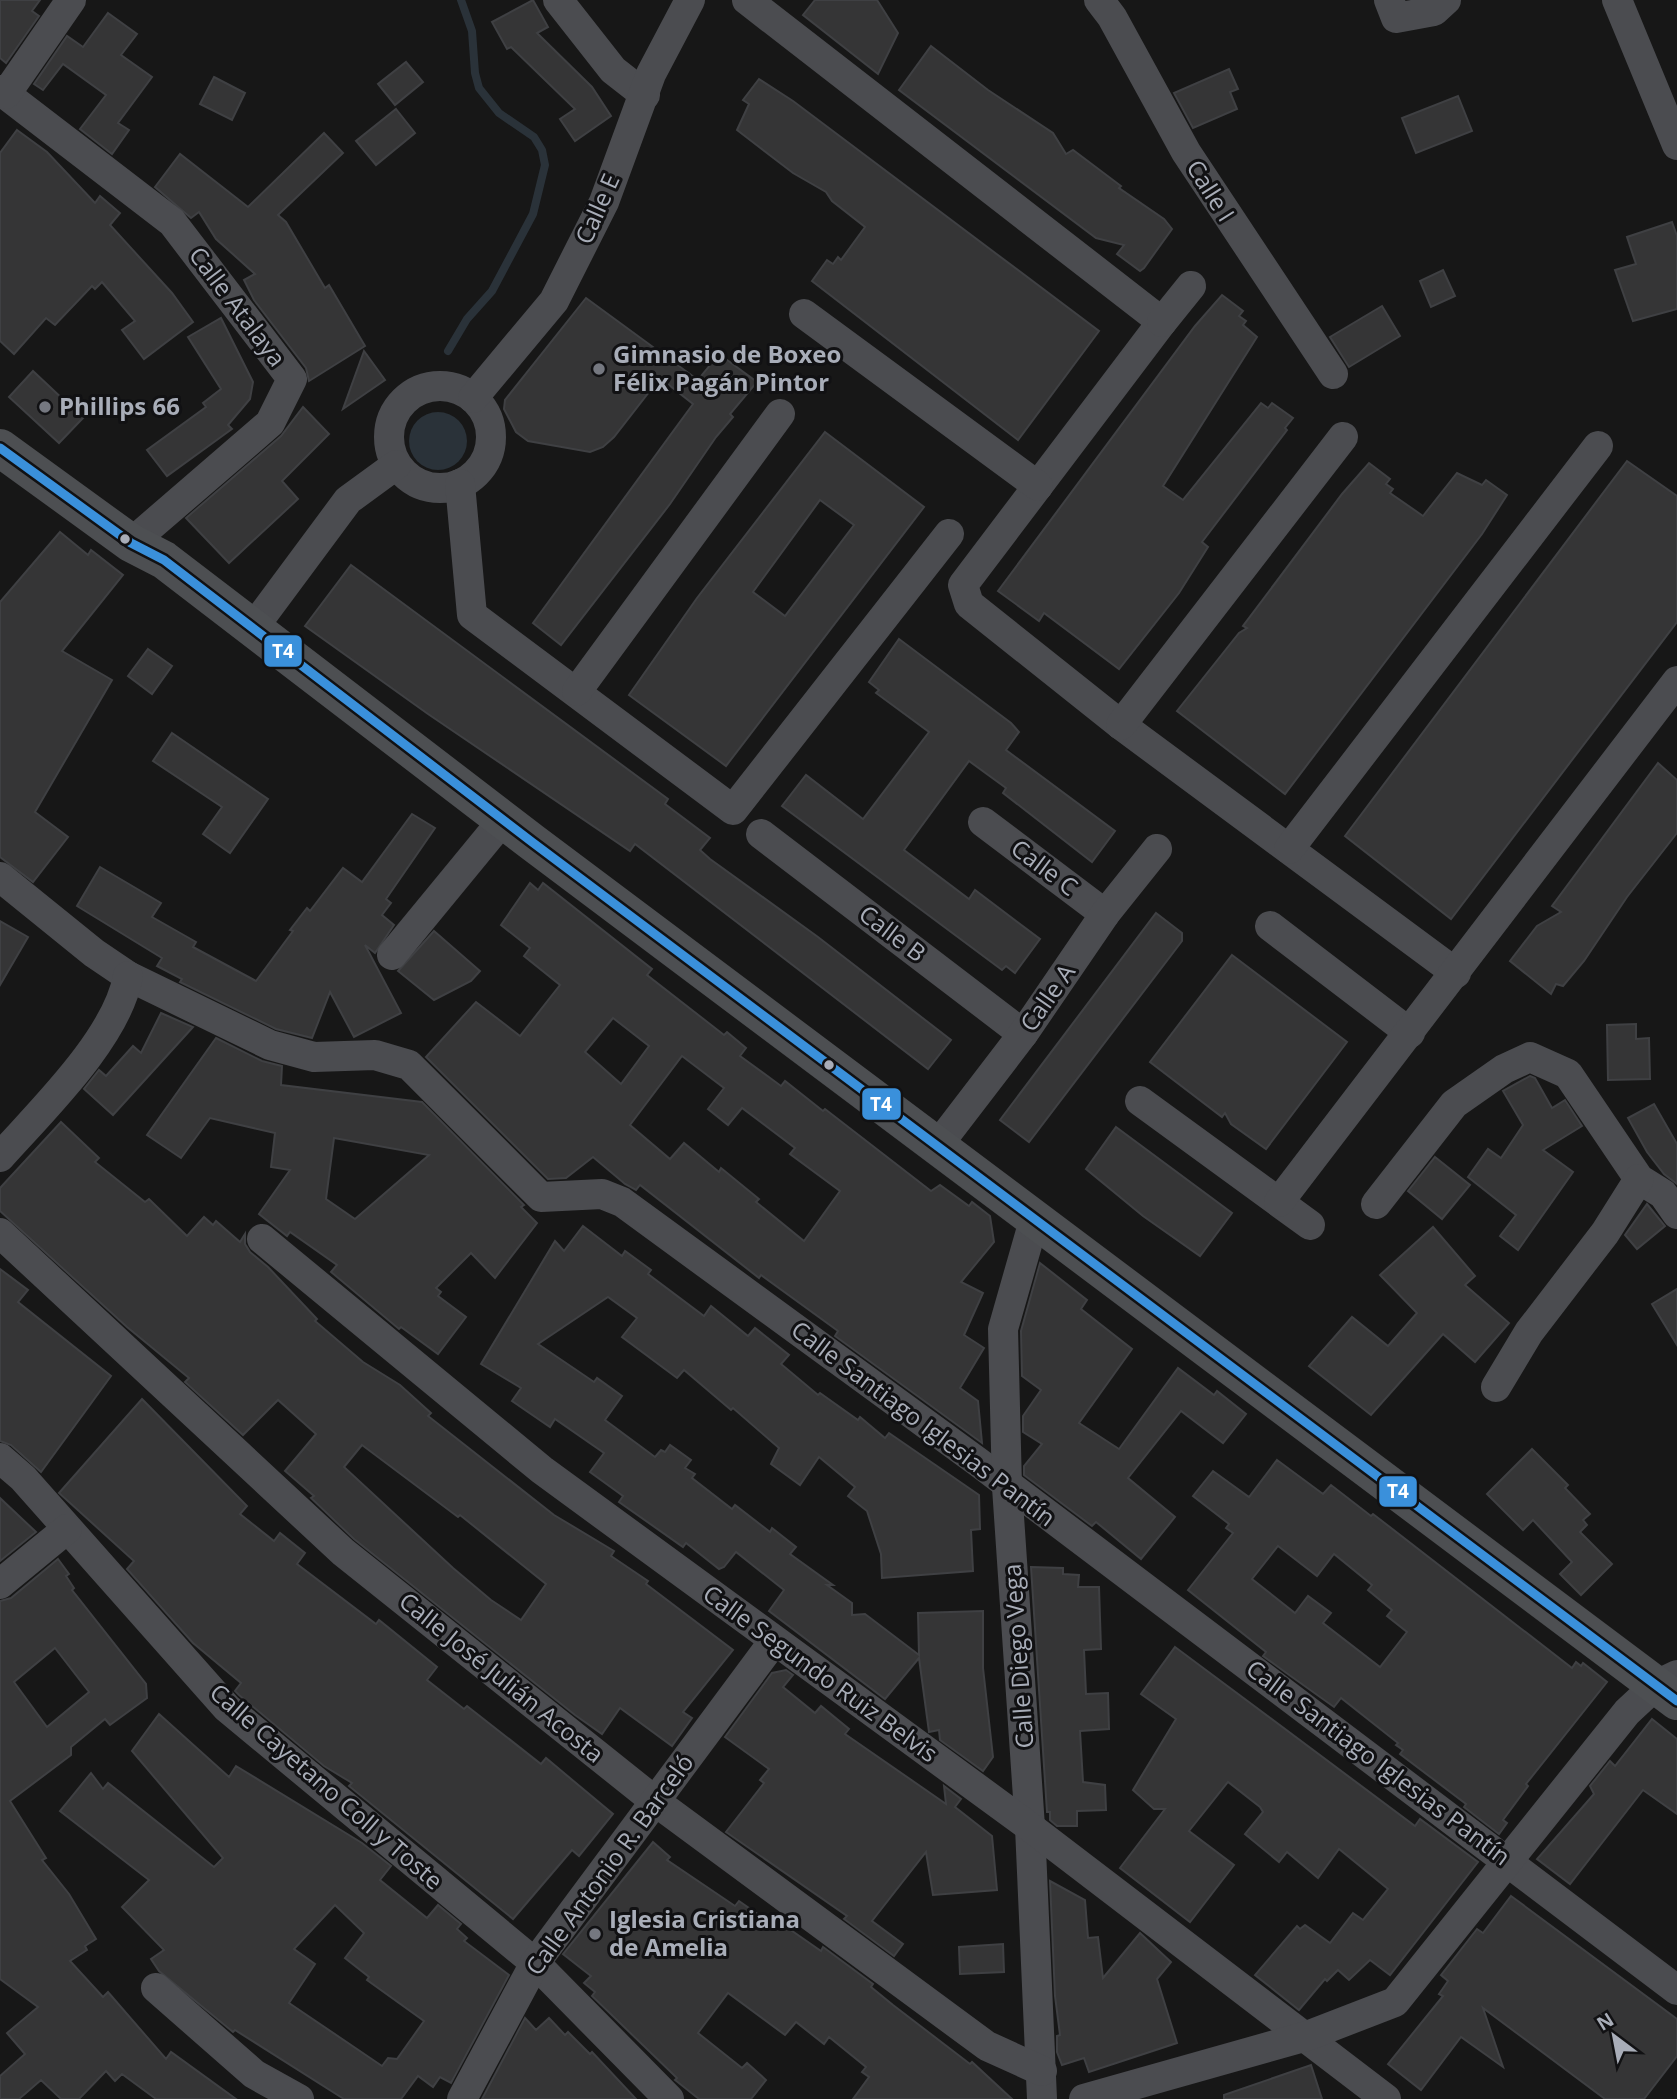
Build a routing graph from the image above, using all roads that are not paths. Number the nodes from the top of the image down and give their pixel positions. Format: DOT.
graph roads {
  1 [pos="71,0"];
  2 [pos="558,0"];
  3 [pos="690,0"];
  4 [pos="747,0"];
  5 [pos="1099,0"];
  6 [pos="1389,0"];
  7 [pos="1446,0"];
  8 [pos="1617,0"];
  9 [pos="3,92"];
  10 [pos="645,95"];
  11 [pos="1677,145"];
  12 [pos="1191,286"];
  13 [pos="804,314"];
  14 [pos="1161,322"];
  15 [pos="1333,374"];
  16 [pos="473,398"];
  17 [pos="780,414"];
  18 [pos="1343,437"];
  19 [pos="1598,446"];
  20 [pos="0,448"];
  21 [pos="396,464"];
  22 [pos="460,484"];
  23 [pos="1038,486"];
  24 [pos="949,534"];
  25 [pos="131,542"];
  26 [pos="253,628"];
  27 [pos="1677,681"];
  28 [pos="577,691"];
  29 [pos="1121,725"];
  30 [pos="503,820"];
  31 [pos="983,822"];
  32 [pos="761,834"];
  33 [pos="1157,849"];
  34 [pos="1289,849"];
  35 [pos="0,877"];
  36 [pos="1105,914"];
  37 [pos="1270,926"];
  38 [pos="392,955"];
  39 [pos="1456,973"];
  40 [pos="128,976"];
  41 [pos="1410,1033"];
  42 [pos="1023,1034"];
  43 [pos="1140,1101"];
  44 [pos="938,1145"];
  45 [pos="0,1157"];
  46 [pos="1639,1179"];
  47 [pos="1279,1202"];
  48 [pos="1376,1204"];
  49 [pos="1677,1214"];
  50 [pos="1035,1217"];
  51 [pos="1310,1225"];
  52 [pos="0,1233"];
  53 [pos="262,1239"];
  54 [pos="1496,1387"];
  55 [pos="0,1458"];
  56 [pos="1007,1487"];
  57 [pos="67,1529"];
  58 [pos="0,1584"];
  59 [pos="774,1641"];
  60 [pos="1670,1687"];
  61 [pos="656,1802"];
  62 [pos="1030,1826"];
  63 [pos="1507,1860"];
  64 [pos="535,1963"];
  65 [pos="156,1988"];
  66 [pos="1677,1990"];
  67 [pos="1307,2036"];
  68 [pos="1042,2085"];
  69 [pos="299,2099"];
  70 [pos="462,2099"];
  71 [pos="669,2099"];
  72 [pos="1084,2099"];
  73 [pos="1386,2099"];
  1 -- 9 [label="street"];
  2 -- 10 [label="street"];
  3 -- 10 [label="street, Calle E"];
  4 -- 14 [label="street"];
  5 -- 15 [label="street, Calle I"];
  6 -- 7 [label="street"];
  8 -- 11 [label="street"];
  9 -- 25 [label="street, Calle Atalaya"];
  10 -- 16 [label="street, Calle E"];
  12 -- 14 [label="street"];
  13 -- 23 [label="street"];
  14 -- 23 [label="street"];
  16 -- 21 [label="street"];
  16 -- 22 [label="street"];
  17 -- 28 [label="street"];
  18 -- 29 [label="street"];
  19 -- 34 [label="street"];
  20 -- 25 [label="main road"];
  21 -- 22 [label="street"];
  21 -- 26 [label="street"];
  22 -- 28 [label="street"];
  23 -- 29 [label="street"];
  24 -- 28 [label="street"];
  25 -- 26 [label="main road"];
  26 -- 30 [label="main road"];
  27 -- 39 [label="street"];
  29 -- 34 [label="street"];
  30 -- 38 [label="street"];
  30 -- 44 [label="main road"];
  31 -- 36 [label="street, Calle C"];
  32 -- 42 [label="street, Calle B"];
  33 -- 36 [label="street, Calle A"];
  34 -- 39 [label="street"];
  35 -- 40 [label="street, Calle Santiago Iglesias Pantín"];
  36 -- 42 [label="street, Calle A"];
  37 -- 41 [label="street"];
  39 -- 41 [label="street"];
  40 -- 45 [label="street"];
  40 -- 56 [label="street, Calle Santiago Iglesias Pantín"];
  41 -- 47 [label="street"];
  42 -- 44 [label="street, Calle A"];
  43 -- 47 [label="street"];
  44 -- 50 [label="main road"];
  46 -- 48 [label="street"];
  46 -- 49 [label="street"];
  46 -- 54 [label="street"];
  47 -- 51 [label="street"];
  50 -- 56 [label="street, Calle Diego Vega"];
  50 -- 60 [label="main road"];
  52 -- 61 [label="street, Calle José Julián Acosta"];
  53 -- 59 [label="street, Calle Segundo Ruiz Belvis"];
  55 -- 57 [label="street, Calle Cayetano Coll y Toste"];
  56 -- 62 [label="street, Calle Diego Vega"];
  56 -- 63 [label="street, Calle Santiago Iglesias Pantín"];
  57 -- 58 [label="street"];
  57 -- 64 [label="street, Calle Cayetano Coll y Toste"];
  59 -- 61 [label="street, Calle Antonio R. Barceló"];
  59 -- 62 [label="street, Calle Segundo Ruiz Belvis"];
  60 -- 63 [label="street"];
  61 -- 64 [label="street, Calle Antonio R. Barceló"];
  61 -- 68 [label="street, Calle José Julián Acosta"];
  62 -- 67 [label="street, Calle Segundo Ruiz Belvis"];
  62 -- 68 [label="street, Calle Diego Vega"];
  63 -- 66 [label="street, Calle Santiago Iglesias Pantín"];
  63 -- 67 [label="street"];
  64 -- 70 [label="street, Calle Antonio R. Barceló"];
  64 -- 71 [label="street, Calle Cayetano Coll y Toste"];
  65 -- 69 [label="street"];
  67 -- 72 [label="street"];
  67 -- 73 [label="street, Calle Segundo Ruiz Belvis"];
}
